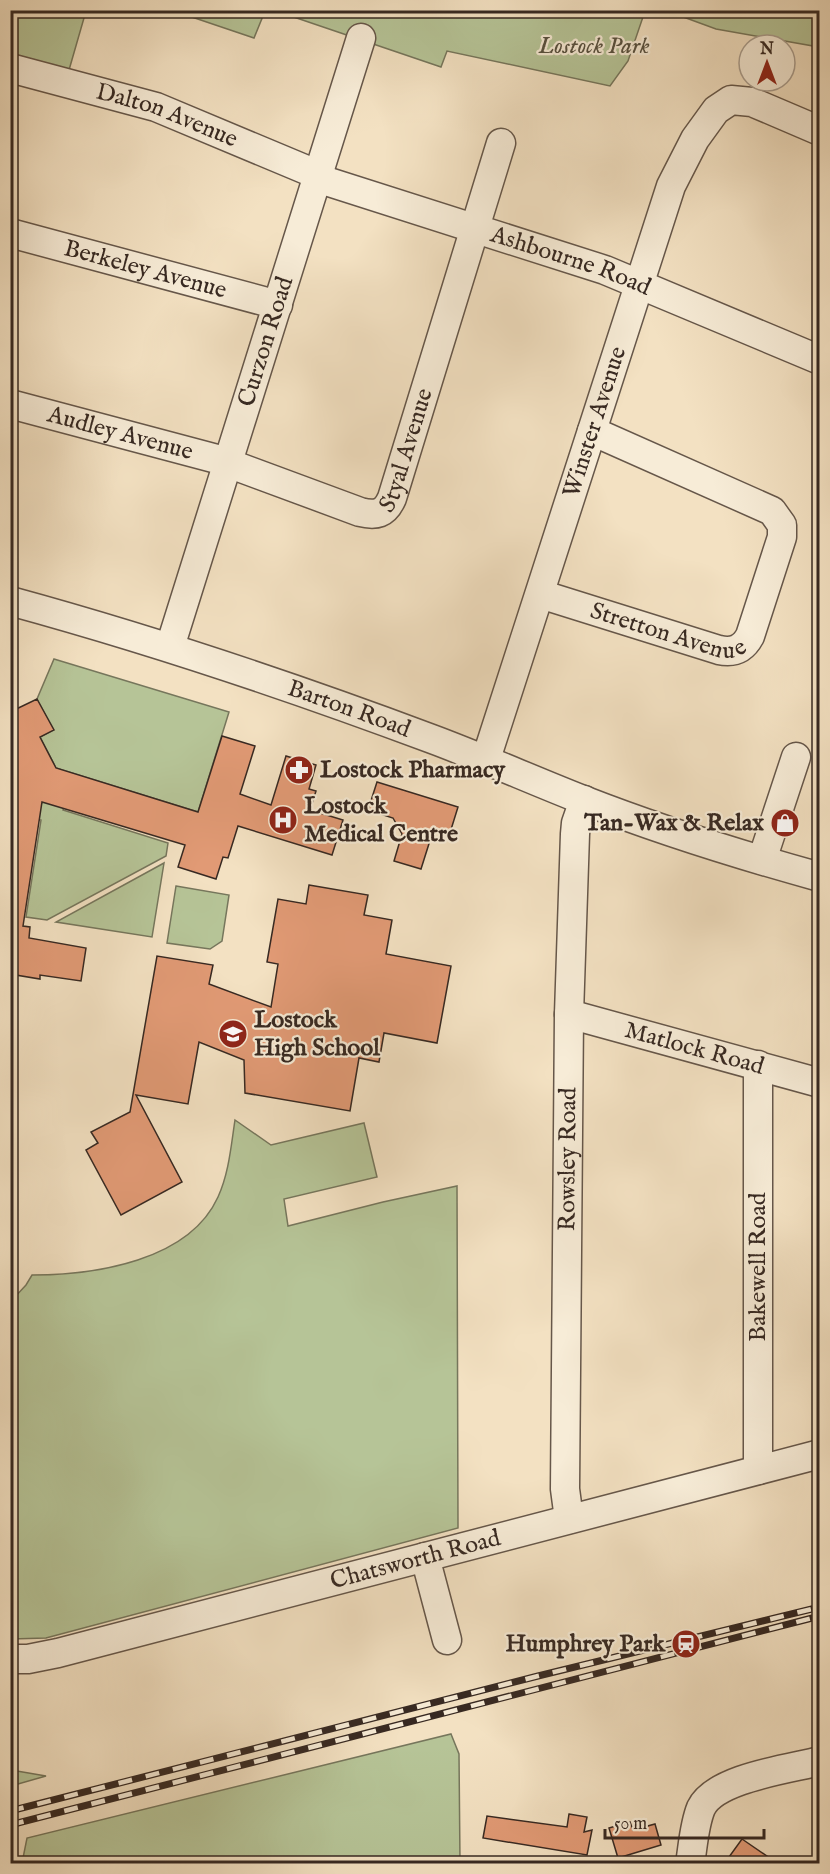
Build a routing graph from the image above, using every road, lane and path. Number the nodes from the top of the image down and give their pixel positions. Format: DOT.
graph roads {
  1 [pos="361,38"];
  2 [pos="10,68"];
  3 [pos="819,130"];
  4 [pos="501,143"];
  5 [pos="318,176"];
  6 [pos="475,229"];
  7 [pos="10,233"];
  8 [pos="639,283"];
  9 [pos="278,305"];
  10 [pos="819,360"];
  11 [pos="10,404"];
  12 [pos="592,431"];
  13 [pos="228,464"];
  14 [pos="540,594"];
  15 [pos="10,601"];
  16 [pos="170,647"];
  17 [pos="796,757"];
  18 [pos="486,759"];
  19 [pos="584,800"];
  20 [pos="762,860"];
  21 [pos="819,877"];
  22 [pos="569,1014"];
  23 [pos="758,1065"];
  24 [pos="819,1083"];
  25 [pos="819,1454"];
  26 [pos="758,1470"];
  27 [pos="569,1519"];
  28 [pos="424,1557"];
  29 [pos="447,1640"];
  30 [pos="10,1659"];
  31 [pos="819,1761"];
  32 [pos="690,1863"];
  1 -- 5 [label="street, Curzon Road"];
  2 -- 5 [label="street, Dalton Avenue"];
  3 -- 8 [label="street, Winster Avenue"];
  4 -- 6 [label="street"];
  5 -- 6 [label="street, Ashbourne Road"];
  5 -- 9 [label="street, Curzon Road"];
  6 -- 8 [label="street, Ashbourne Road"];
  6 -- 13 [label="street, Styal Avenue"];
  7 -- 9 [label="street, Berkeley Avenue"];
  8 -- 10 [label="street, Ashbourne Road"];
  8 -- 12 [label="street, Winster Avenue"];
  9 -- 13 [label="street, Curzon Road"];
  11 -- 13 [label="street, Audley Avenue"];
  12 -- 14 [label="street, Winster Avenue"];
  12 -- 14 [label="street, Stretton Avenue"];
  13 -- 16 [label="street, Curzon Road"];
  14 -- 18 [label="street, Winster Avenue"];
  15 -- 16 [label="street, Barton Road"];
  16 -- 18 [label="street, Barton Road"];
  17 -- 20 [label="street"];
  18 -- 19 [label="street, Barton Road"];
  19 -- 20 [label="street, Barton Road"];
  19 -- 22 [label="street, Rowsley Road"];
  20 -- 21 [label="street, Barton Road"];
  22 -- 23 [label="street, Matlock Road"];
  22 -- 27 [label="street, Rowsley Road"];
  23 -- 24 [label="street, Matlock Road"];
  23 -- 26 [label="street, Bakewell Road"];
  25 -- 26 [label="street, Chatsworth Road"];
  26 -- 27 [label="street, Chatsworth Road"];
  27 -- 28 [label="street, Chatsworth Road"];
  28 -- 29 [label="street"];
  28 -- 30 [label="street, Chatsworth Road"];
  31 -- 32 [label="street"];
}
